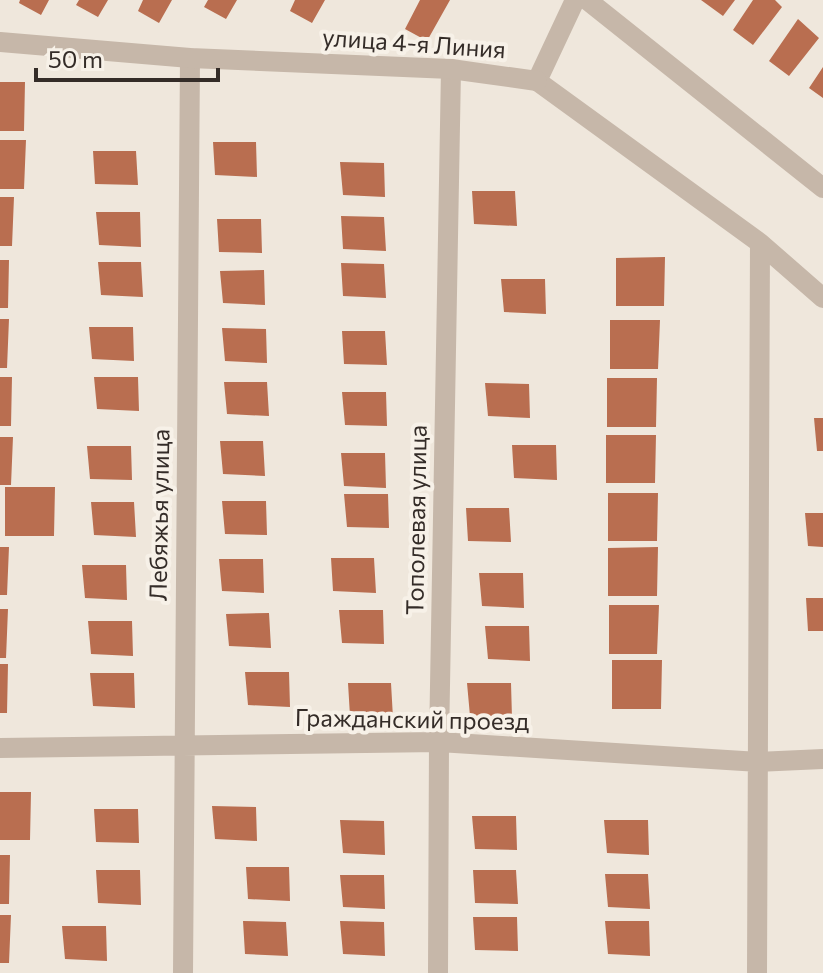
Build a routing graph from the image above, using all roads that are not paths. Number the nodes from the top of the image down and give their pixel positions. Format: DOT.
graph roads {
  1 [pos="575,0"];
  2 [pos="587,0"];
  3 [pos="0,42"];
  4 [pos="190,58"];
  5 [pos="451,69"];
  6 [pos="537,81"];
  7 [pos="823,188"];
  8 [pos="760,243"];
  9 [pos="823,298"];
  10 [pos="439,742"];
  11 [pos="183,744"];
  12 [pos="0,748"];
  13 [pos="823,759"];
  14 [pos="759,762"];
  15 [pos="183,973"];
  16 [pos="438,973"];
  17 [pos="757,973"];
  1 -- 6 [label="street"];
  2 -- 7 [label="street"];
  3 -- 4 [label="street, улица 4-я Линия"];
  4 -- 5 [label="street, улица 4-я Линия"];
  4 -- 11 [label="street, Лебяжья улица"];
  5 -- 6 [label="street, улица 4-я Линия"];
  5 -- 10 [label="street, Тополевая улица"];
  6 -- 8 [label="street"];
  8 -- 9 [label="street"];
  8 -- 14 [label="street"];
  10 -- 11 [label="street, Гражданский проезд"];
  10 -- 14 [label="street, Гражданский проезд"];
  10 -- 16 [label="street, Тополевая улица"];
  11 -- 12 [label="street, Гражданский проезд"];
  11 -- 15 [label="street, Лебяжья улица"];
  13 -- 14 [label="street, Гражданский проезд"];
  14 -- 17 [label="street"];
}
